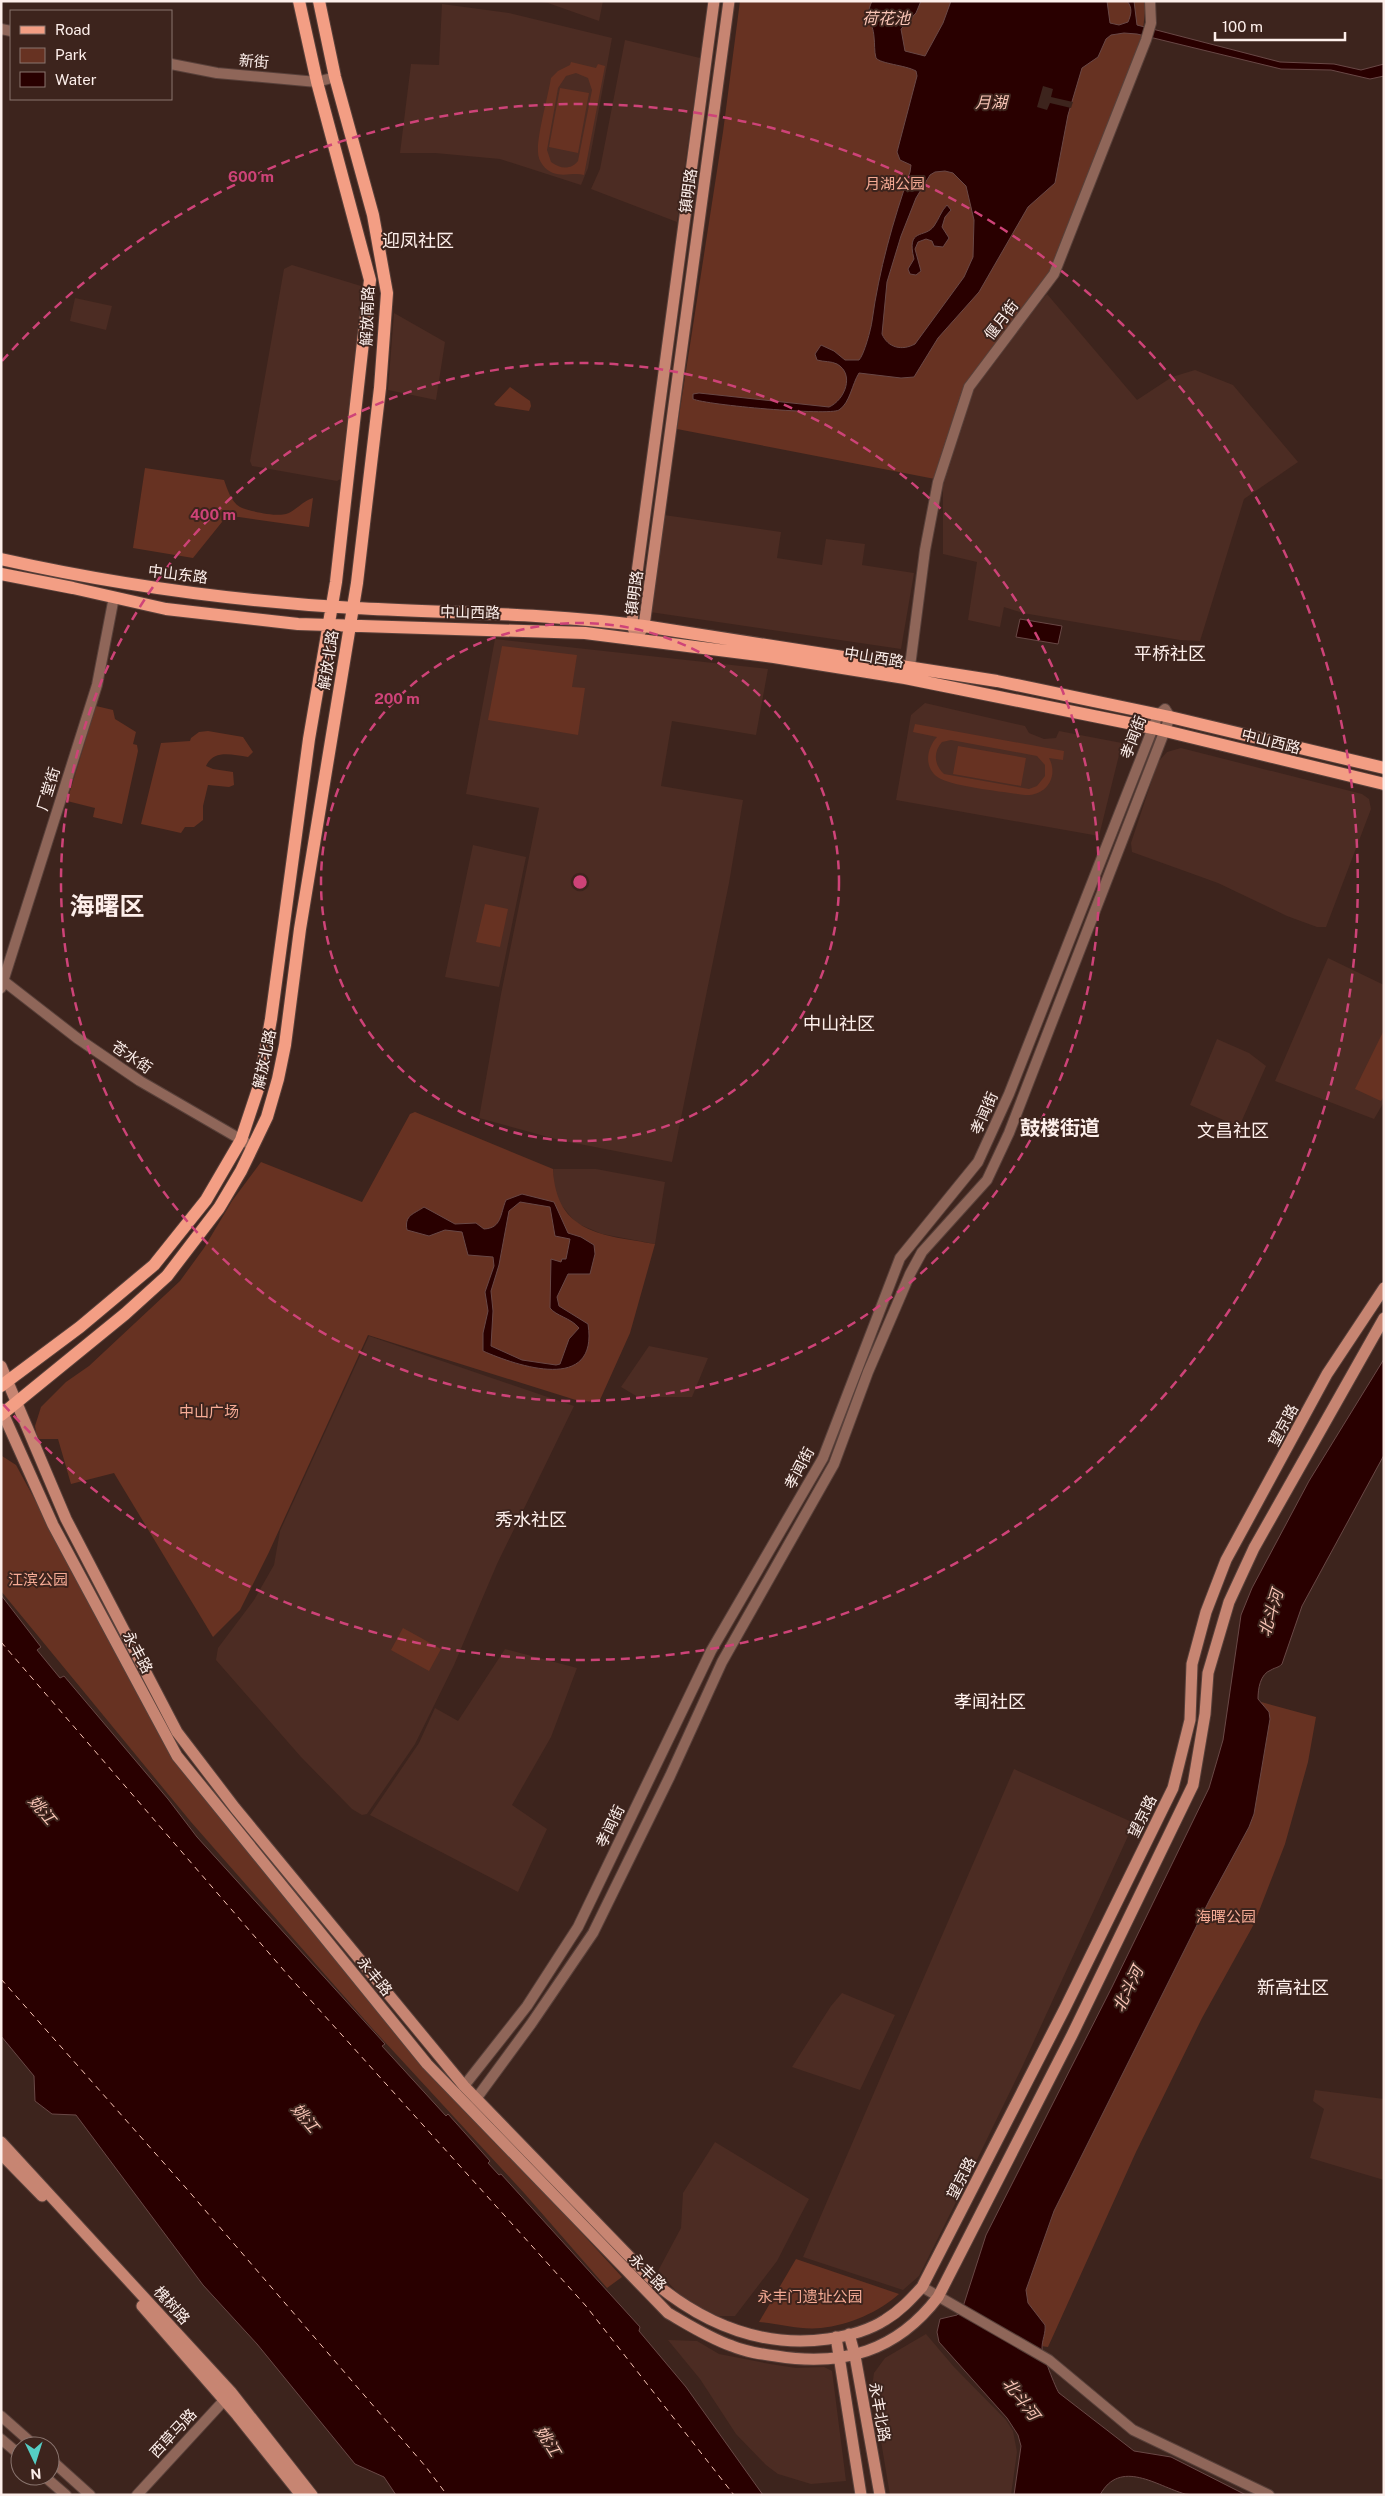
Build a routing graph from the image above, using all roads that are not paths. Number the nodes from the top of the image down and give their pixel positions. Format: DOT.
graph roads {
  1 [pos="299,1"];
  2 [pos="319,1"];
  3 [pos="714,1"];
  4 [pos="729,1"];
  5 [pos="1150,1"];
  6 [pos="172,64"];
  7 [pos="335,77"];
  8 [pos="318,82"];
  9 [pos="1,559"];
  10 [pos="1,574"];
  11 [pos="114,597"];
  12 [pos="332,606"];
  13 [pos="353,608"];
  14 [pos="638,625"];
  15 [pos="329,626"];
  16 [pos="350,627"];
  17 [pos="636,638"];
  18 [pos="910,666"];
  19 [pos="1164,716"];
  20 [pos="1159,730"];
  21 [pos="1384,768"];
  22 [pos="1384,784"];
  23 [pos="2,983"];
  24 [pos="240,1140"];
  25 [pos="254,1146"];
  26 [pos="1384,1288"];
  27 [pos="1384,1318"];
  28 [pos="1,1366"];
  29 [pos="5,1383"];
  30 [pos="18,1402"];
  31 [pos="2,1412"];
  32 [pos="464,2086"];
  33 [pos="476,2099"];
  34 [pos="1,2142"];
  35 [pos="2,2157"];
  36 [pos="922,2287"];
  37 [pos="938,2296"];
  38 [pos="868,2329"];
  39 [pos="849,2334"];
  40 [pos="836,2337"];
  41 [pos="855,2356"];
  42 [pos="840,2358"];
  43 [pos="227,2396"];
  44 [pos="1,2416"];
  45 [pos="24,2436"];
  46 [pos="60,2468"];
  47 [pos="56,2486"];
  48 [pos="66,2495"];
  49 [pos="90,2495"];
  50 [pos="137,2495"];
  51 [pos="301,2495"];
  52 [pos="312,2495"];
  53 [pos="861,2495"];
  54 [pos="880,2495"];
  55 [pos="1269,2495"];
  1 -- 8 [label="main road, 解放南路"];
  2 -- 7 [label="main road, 解放南路"];
  3 -- 14 [label="main road, 镇明路"];
  4 -- 14 [label="main road, 镇明路"];
  5 -- 18 [label="street, 偃月街"];
  6 -- 8 [label="street, 新街"];
  7 -- 8 [label="street, 新街"];
  7 -- 13 [label="main road, 解放南路"];
  8 -- 12 [label="main road, 解放南路"];
  9 -- 12 [label="main road, 中山东路"];
  10 -- 11 [label="main road"];
  11 -- 15 [label="main road"];
  11 -- 23 [label="street, 厂堂街"];
  12 -- 13 [label="main road, 中山东路"];
  12 -- 15 [label="main road, 解放北路"];
  13 -- 14 [label="main road, 中山西路"];
  13 -- 16 [label="main road, 解放北路"];
  14 -- 17 [label="main road, 镇明路"];
  14 -- 18 [label="main road, 中山西路"];
  15 -- 16 [label="main road"];
  15 -- 24 [label="main road, 解放北路"];
  16 -- 17 [label="main road, 中山西路"];
  16 -- 25 [label="main road, 解放北路"];
  17 -- 20 [label="main road, 中山西路"];
  18 -- 19 [label="main road, 中山西路"];
  19 -- 20 [label="street, 孝闻街"];
  19 -- 21 [label="main road, 中山西路"];
  20 -- 22 [label="main road, 中山西路"];
  20 -- 32 [label="street, 孝闻街"];
  20 -- 33 [label="street, 孝闻街"];
  23 -- 24 [label="street, 苍水街"];
  24 -- 25 [label="street, 苍水街"];
  24 -- 29 [label="main road, 解放北路"];
  25 -- 30 [label="main road, 解放北路"];
  26 -- 36 [label="main road, 望京路"];
  27 -- 37 [label="main road"];
  28 -- 29 [label="main road, 永丰路"];
  29 -- 30 [label="main road, 永丰路"];
  30 -- 31 [label="main road, 解放北路"];
  30 -- 32 [label="main road, 永丰路"];
  31 -- 42 [label="main road, 永丰路"];
  32 -- 33 [label="main road, 永丰路"];
  33 -- 40 [label="main road, 永丰路"];
  34 -- 43 [label="main road, 槐树路"];
  35 -- 43 [label="main road, 槐树路"];
  36 -- 37 [label="street"];
  36 -- 38 [label="main road, 望京路"];
  37 -- 41 [label="main road, 永丰路"];
  37 -- 55 [label="street"];
  38 -- 39 [label="main road, 永丰路"];
  39 -- 40 [label="main road, 永丰路"];
  39 -- 41 [label="main road, 永丰北路"];
  40 -- 42 [label="main road, 永丰北路"];
  41 -- 42 [label="main road, 永丰路"];
  41 -- 54 [label="main road, 永丰北路"];
  42 -- 53 [label="main road, 永丰北路"];
  43 -- 50 [label="street, 西草马路"];
  43 -- 51 [label="main road, 槐树路"];
  43 -- 52 [label="main road, 槐树路"];
  44 -- 45 [label="street"];
  46 -- 49 [label="street"];
  47 -- 48 [label="street"];
}
